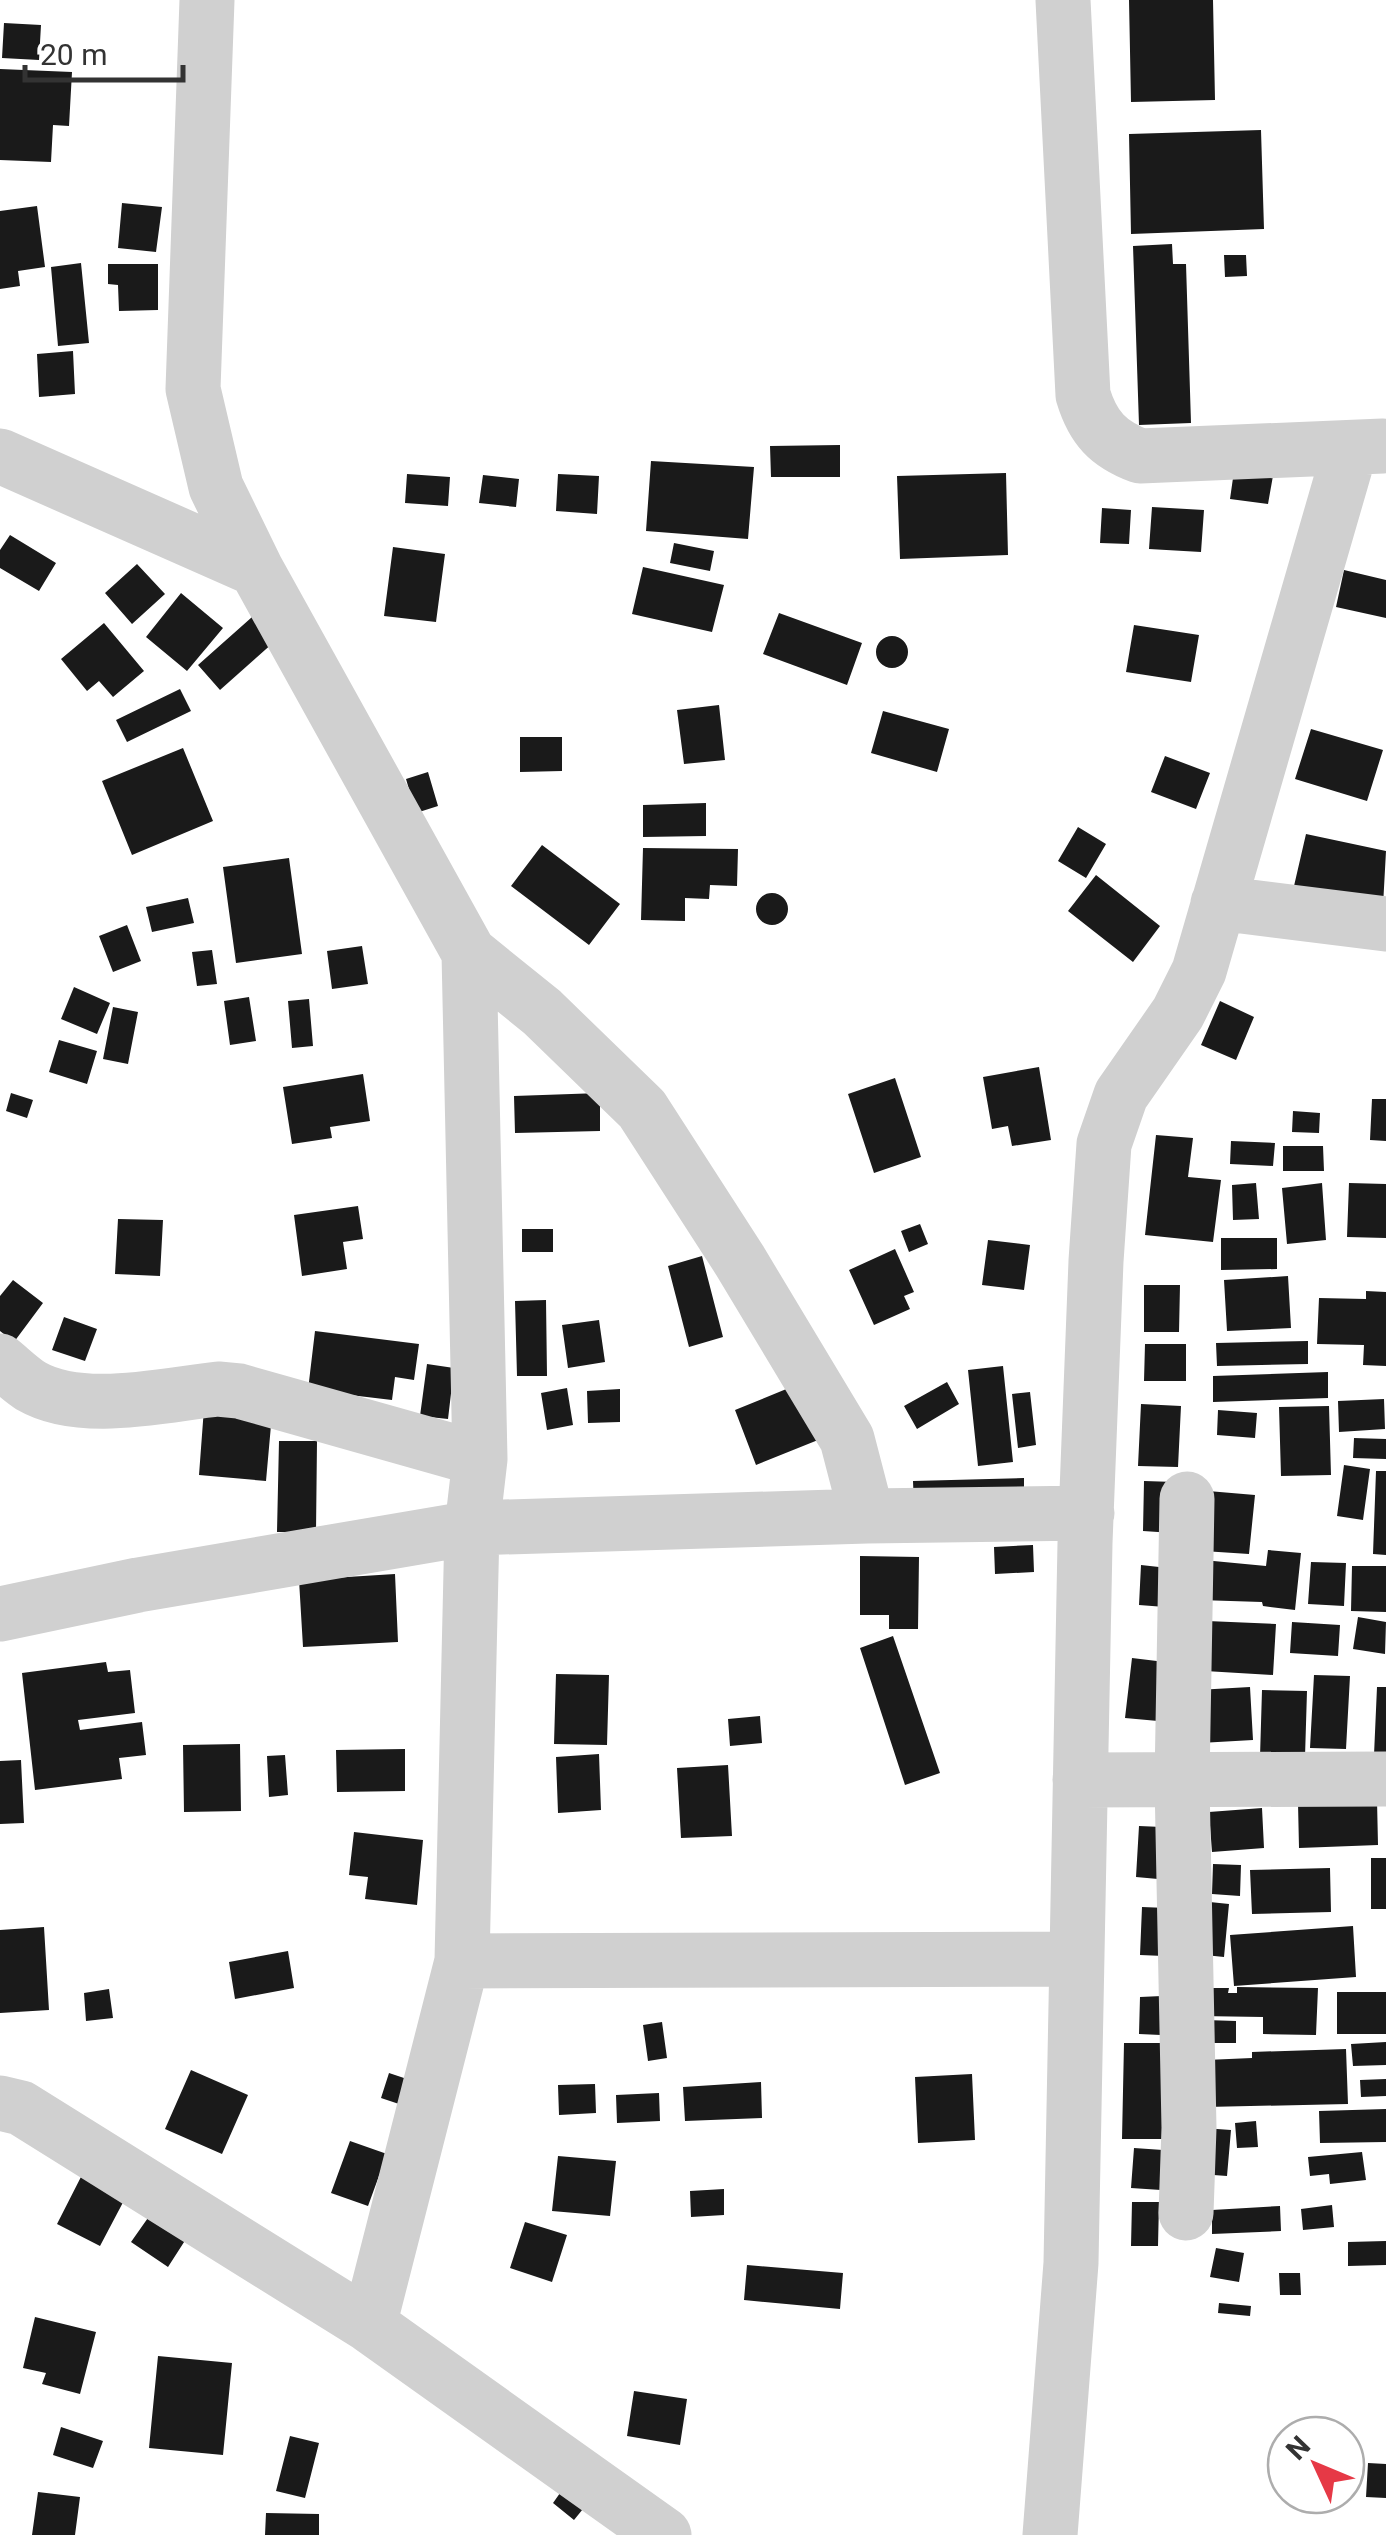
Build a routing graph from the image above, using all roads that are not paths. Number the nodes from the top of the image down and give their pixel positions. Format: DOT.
graph roads {
  1 [pos="208,0"];
  2 [pos="1063,0"];
  3 [pos="1368,448"];
  4 [pos="0,456"];
  5 [pos="256,569"];
  6 [pos="1218,903"];
  7 [pos="1386,924"];
  8 [pos="470,953"];
  9 [pos="0,1361"];
  10 [pos="480,1459"];
  11 [pos="1187,1499"];
  12 [pos="1087,1512"];
  13 [pos="868,1516"];
  14 [pos="472,1528"];
  15 [pos="0,1614"];
  16 [pos="1386,1779"];
  17 [pos="1080,1780"];
  18 [pos="1182,1782"];
  19 [pos="1075,1959"];
  20 [pos="462,1961"];
  21 [pos="0,2103"];
  22 [pos="1186,2213"];
  23 [pos="369,2325"];
  24 [pos="664,2535"];
  25 [pos="1050,2535"];
  1 -- 5 [label="street"];
  2 -- 3 [label="street"];
  3 -- 6 [label="street"];
  4 -- 5 [label="street"];
  5 -- 8 [label="street"];
  6 -- 7 [label="street"];
  6 -- 12 [label="street"];
  8 -- 10 [label="street"];
  8 -- 13 [label="street"];
  9 -- 10 [label="street"];
  10 -- 14 [label="street"];
  11 -- 18 [label="street"];
  12 -- 13 [label="street"];
  12 -- 17 [label="street"];
  13 -- 14 [label="street"];
  14 -- 15 [label="street"];
  14 -- 20 [label="street"];
  16 -- 18 [label="street"];
  17 -- 18 [label="street"];
  17 -- 19 [label="street"];
  18 -- 22 [label="street"];
  19 -- 20 [label="street"];
  19 -- 25 [label="street"];
  20 -- 23 [label="street"];
  21 -- 23 [label="street"];
  23 -- 24 [label="street"];
}
